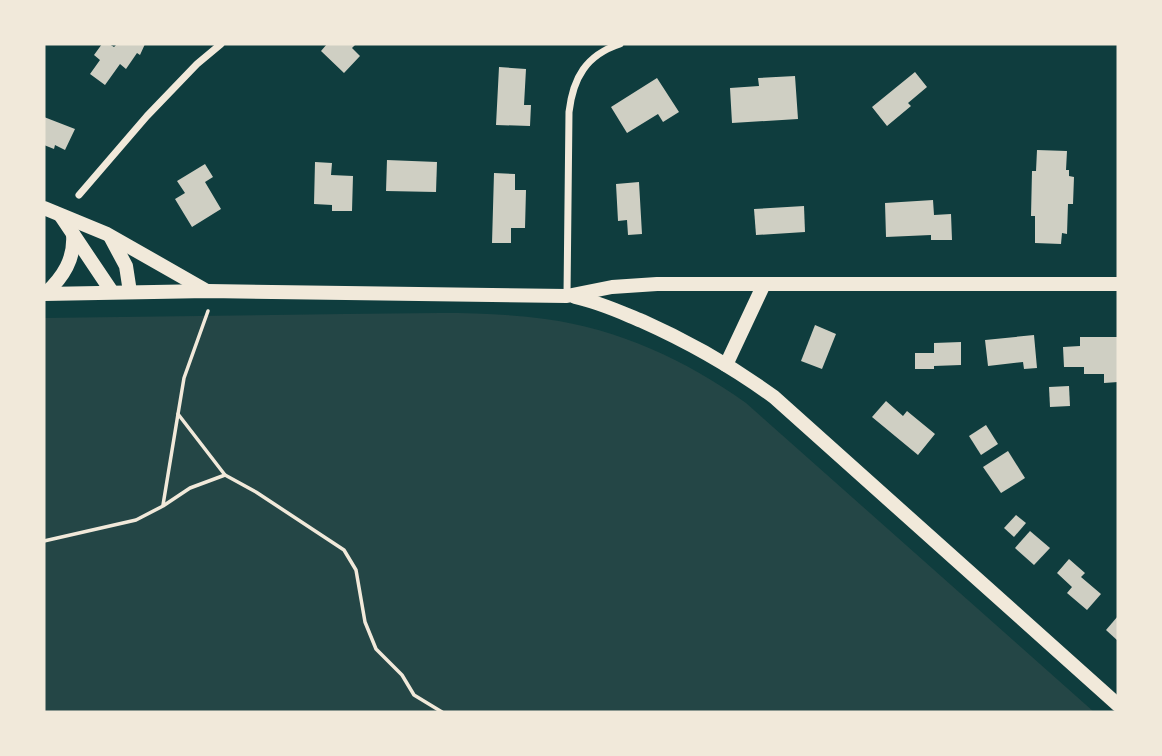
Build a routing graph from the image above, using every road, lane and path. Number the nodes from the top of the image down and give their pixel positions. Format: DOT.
graph roads {
  1 [pos="221,44"];
  2 [pos="620,44"];
  3 [pos="79,194"];
  4 [pos="44,208"];
  5 [pos="61,216"];
  6 [pos="73,233"];
  7 [pos="107,234"];
  8 [pos="764,284"];
  9 [pos="1118,284"];
  10 [pos="208,291"];
  11 [pos="113,292"];
  12 [pos="130,292"];
  13 [pos="45,293"];
  14 [pos="567,296"];
  15 [pos="208,311"];
  16 [pos="726,365"];
  17 [pos="178,414"];
  18 [pos="225,475"];
  19 [pos="163,506"];
  20 [pos="44,541"];
  21 [pos="1118,705"];
  22 [pos="442,712"];
  1 -- 3 [label="street"];
  2 -- 14 [label="street"];
  4 -- 5 [label="main road"];
  5 -- 6 [label="main road"];
  5 -- 7 [label="main road"];
  6 -- 11 [label="main road"];
  6 -- 13 [label="main road"];
  7 -- 10 [label="main road"];
  7 -- 12 [label="main road"];
  8 -- 9 [label="main road"];
  8 -- 14 [label="main road"];
  8 -- 16 [label="main road"];
  10 -- 12 [label="main road"];
  10 -- 14 [label="main road"];
  11 -- 12 [label="main road"];
  11 -- 13 [label="main road"];
  14 -- 16 [label="main road"];
  15 -- 17 [label="path"];
  16 -- 21 [label="main road"];
  17 -- 18 [label="path"];
  17 -- 19 [label="path"];
  18 -- 19 [label="path"];
  18 -- 22 [label="path"];
  19 -- 20 [label="path"];
}
